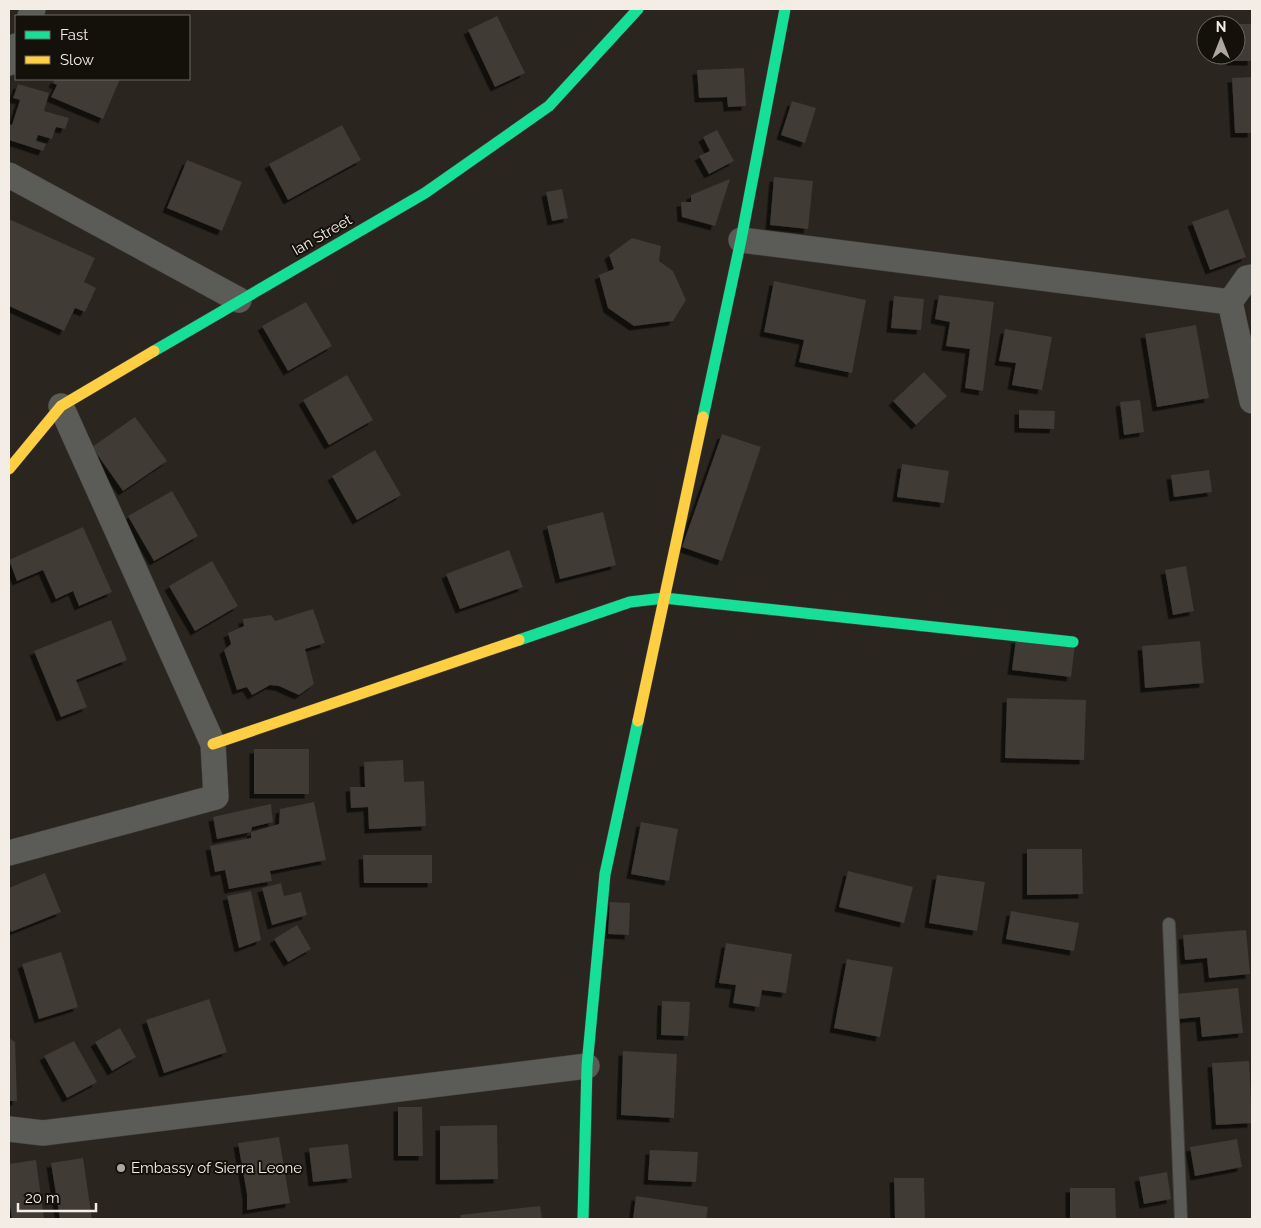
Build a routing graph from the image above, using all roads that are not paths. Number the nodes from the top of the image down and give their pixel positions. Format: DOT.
graph roads {
  1 [pos="638,9"];
  2 [pos="785,9"];
  3 [pos="15,48"];
  4 [pos="9,63"];
  5 [pos="9,175"];
  6 [pos="741,240"];
  7 [pos="1252,277"];
  8 [pos="239,300"];
  9 [pos="1230,302"];
  10 [pos="1252,401"];
  11 [pos="61,406"];
  12 [pos="9,469"];
  13 [pos="664,598"];
  14 [pos="1073,642"];
  15 [pos="214,744"];
  16 [pos="9,853"];
  17 [pos="1169,924"];
  18 [pos="587,1066"];
  19 [pos="9,1129"];
  20 [pos="583,1219"];
  21 [pos="1181,1219"];
  1 -- 8 [label="street, Ian Street"];
  2 -- 6 [label="street"];
  3 -- 4 [label="street"];
  5 -- 8 [label="street"];
  6 -- 9 [label="street"];
  6 -- 13 [label="street"];
  7 -- 9 [label="street"];
  8 -- 11 [label="street, Ian Street"];
  9 -- 10 [label="street"];
  11 -- 12 [label="street, Ian Street"];
  11 -- 15 [label="street"];
  13 -- 14 [label="street"];
  13 -- 15 [label="street"];
  13 -- 18 [label="street"];
  15 -- 16 [label="street"];
  17 -- 21 [label="lane"];
  18 -- 19 [label="street"];
  18 -- 20 [label="street"];
}
